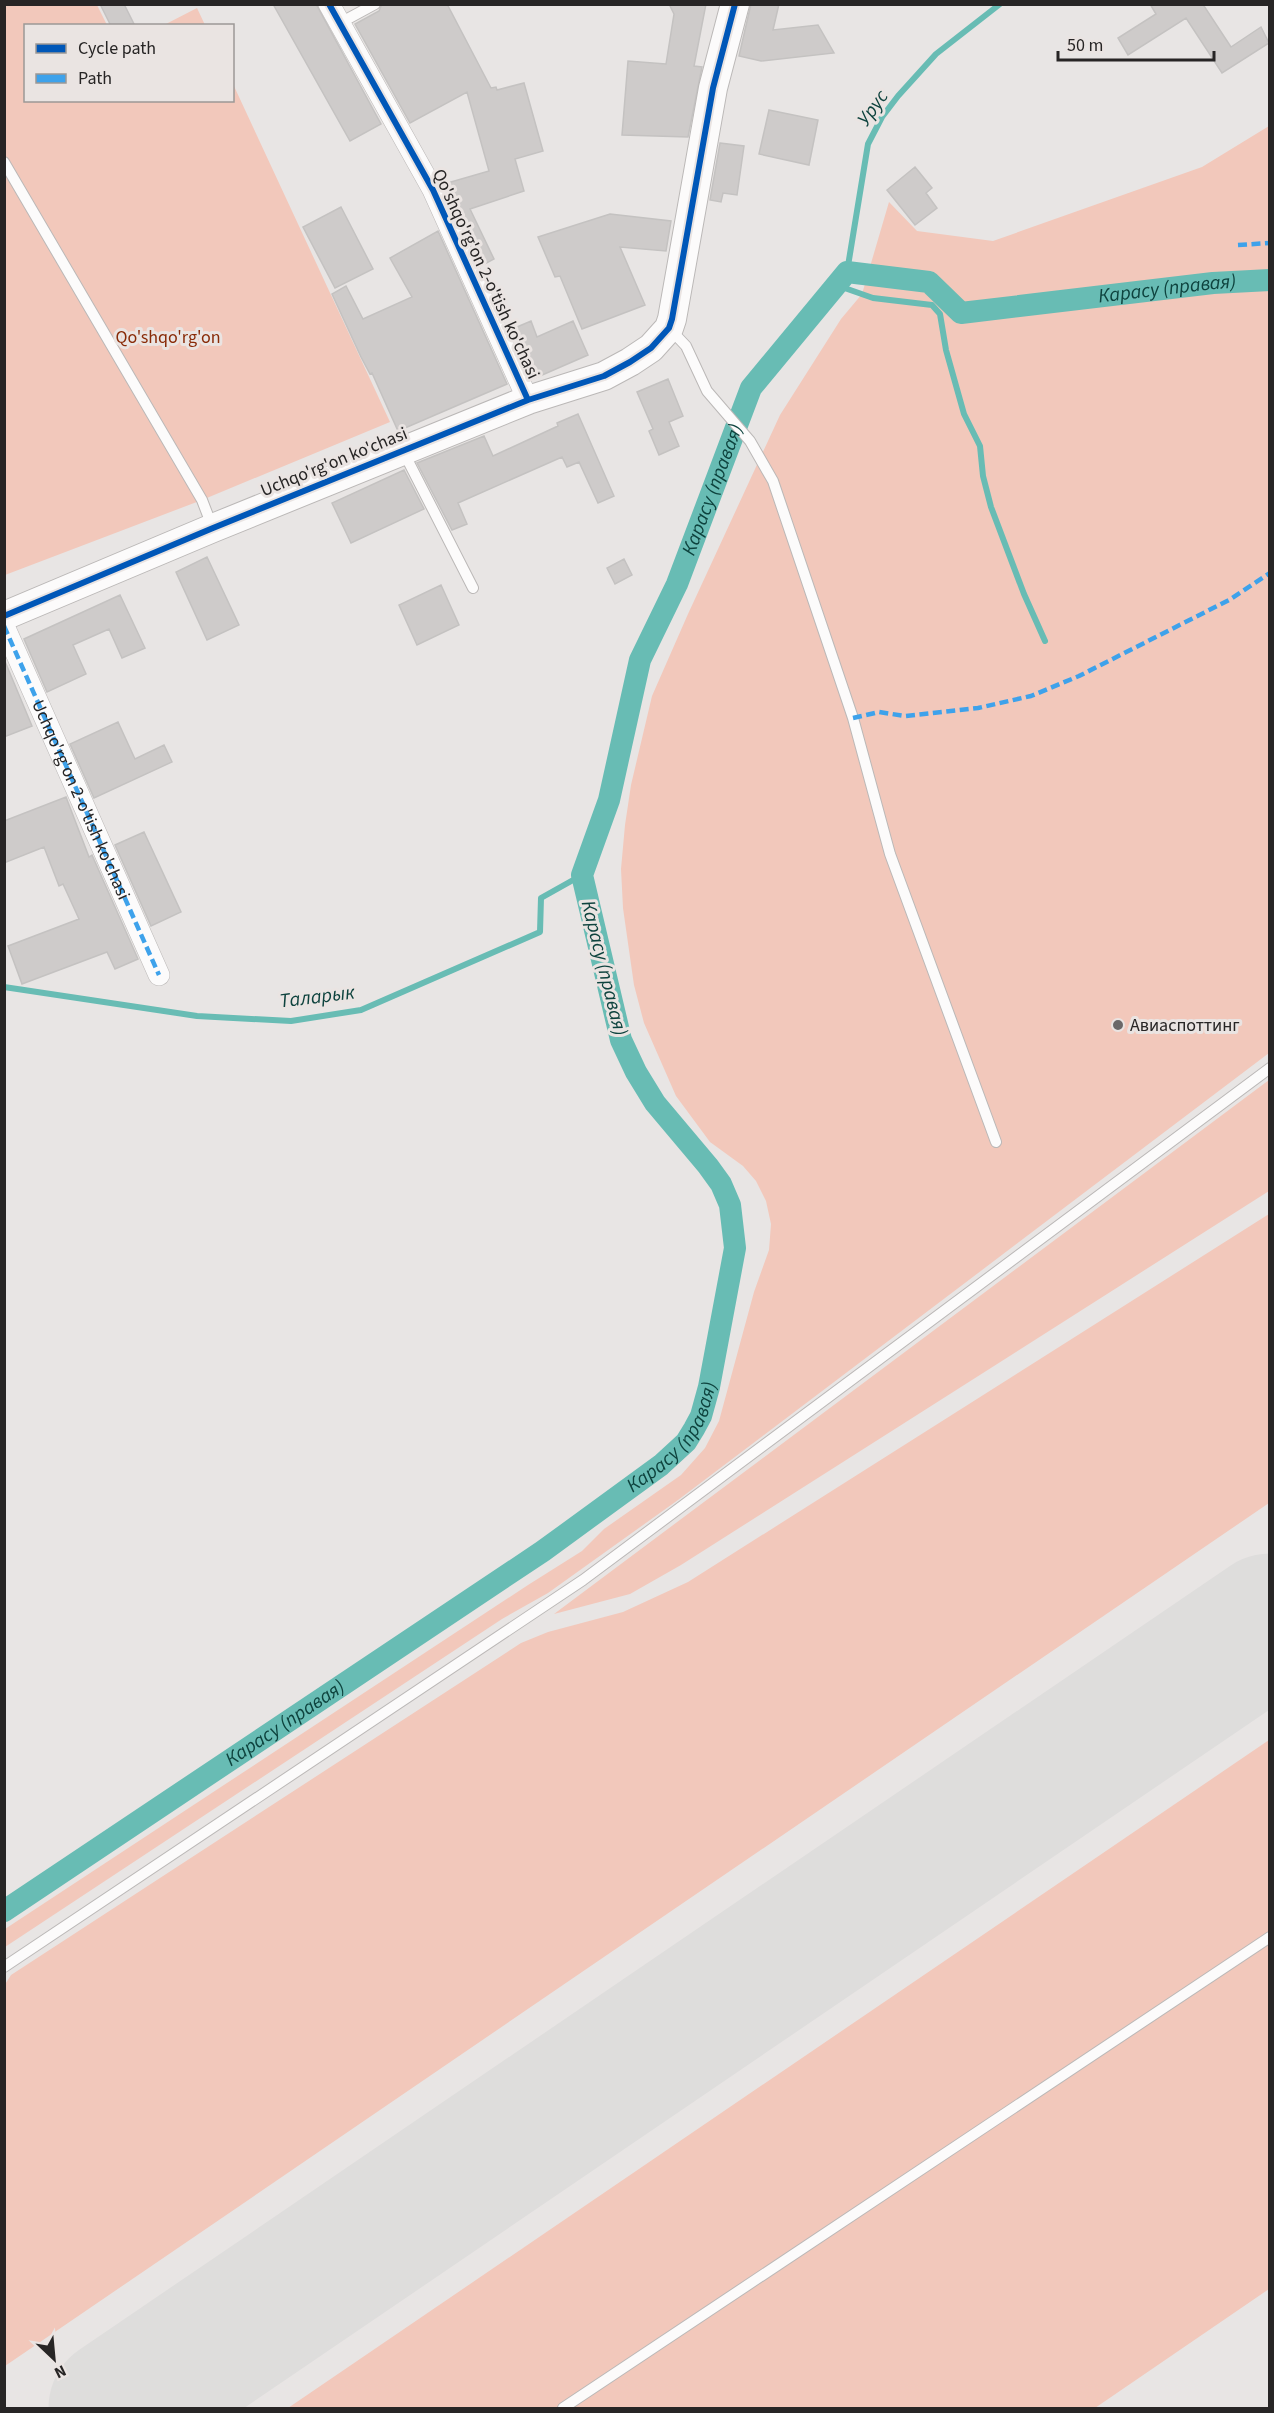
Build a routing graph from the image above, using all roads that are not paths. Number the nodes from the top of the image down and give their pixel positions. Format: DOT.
graph roads {
  1 [pos="329,4"];
  2 [pos="375,4"];
  3 [pos="735,4"];
  4 [pos="340,24"];
  5 [pos="4,162"];
  6 [pos="669,328"];
  7 [pos="528,400"];
  8 [pos="403,450"];
  9 [pos="213,528"];
  10 [pos="473,588"];
  11 [pos="4,616"];
  12 [pos="4,626"];
  13 [pos="159,975"];
  14 [pos="1269,1068"];
  15 [pos="996,1142"];
  16 [pos="1269,1937"];
  17 [pos="4,1967"];
  18 [pos="563,2409"];
  1 -- 4 [label="street, Qo'shqo'rg'on 2-o'tish ko'chasi"];
  2 -- 4 [label="lane"];
  3 -- 6 [label="street"];
  4 -- 7 [label="street, Qo'shqo'rg'on 2-o'tish ko'chasi"];
  5 -- 9 [label="lane"];
  6 -- 7 [label="street, Uchqo'rg'on ko'chasi"];
  6 -- 15 [label="lane"];
  7 -- 8 [label="street, Uchqo'rg'on ko'chasi"];
  8 -- 9 [label="street, Uchqo'rg'on ko'chasi"];
  8 -- 10 [label="lane"];
  9 -- 11 [label="street, Uchqo'rg'on ko'chasi"];
  12 -- 13 [label="street, Uchqo'rg'on 2-o'tish ko'chasi"];
  14 -- 17 [label="lane"];
  16 -- 18 [label="lane"];
}
